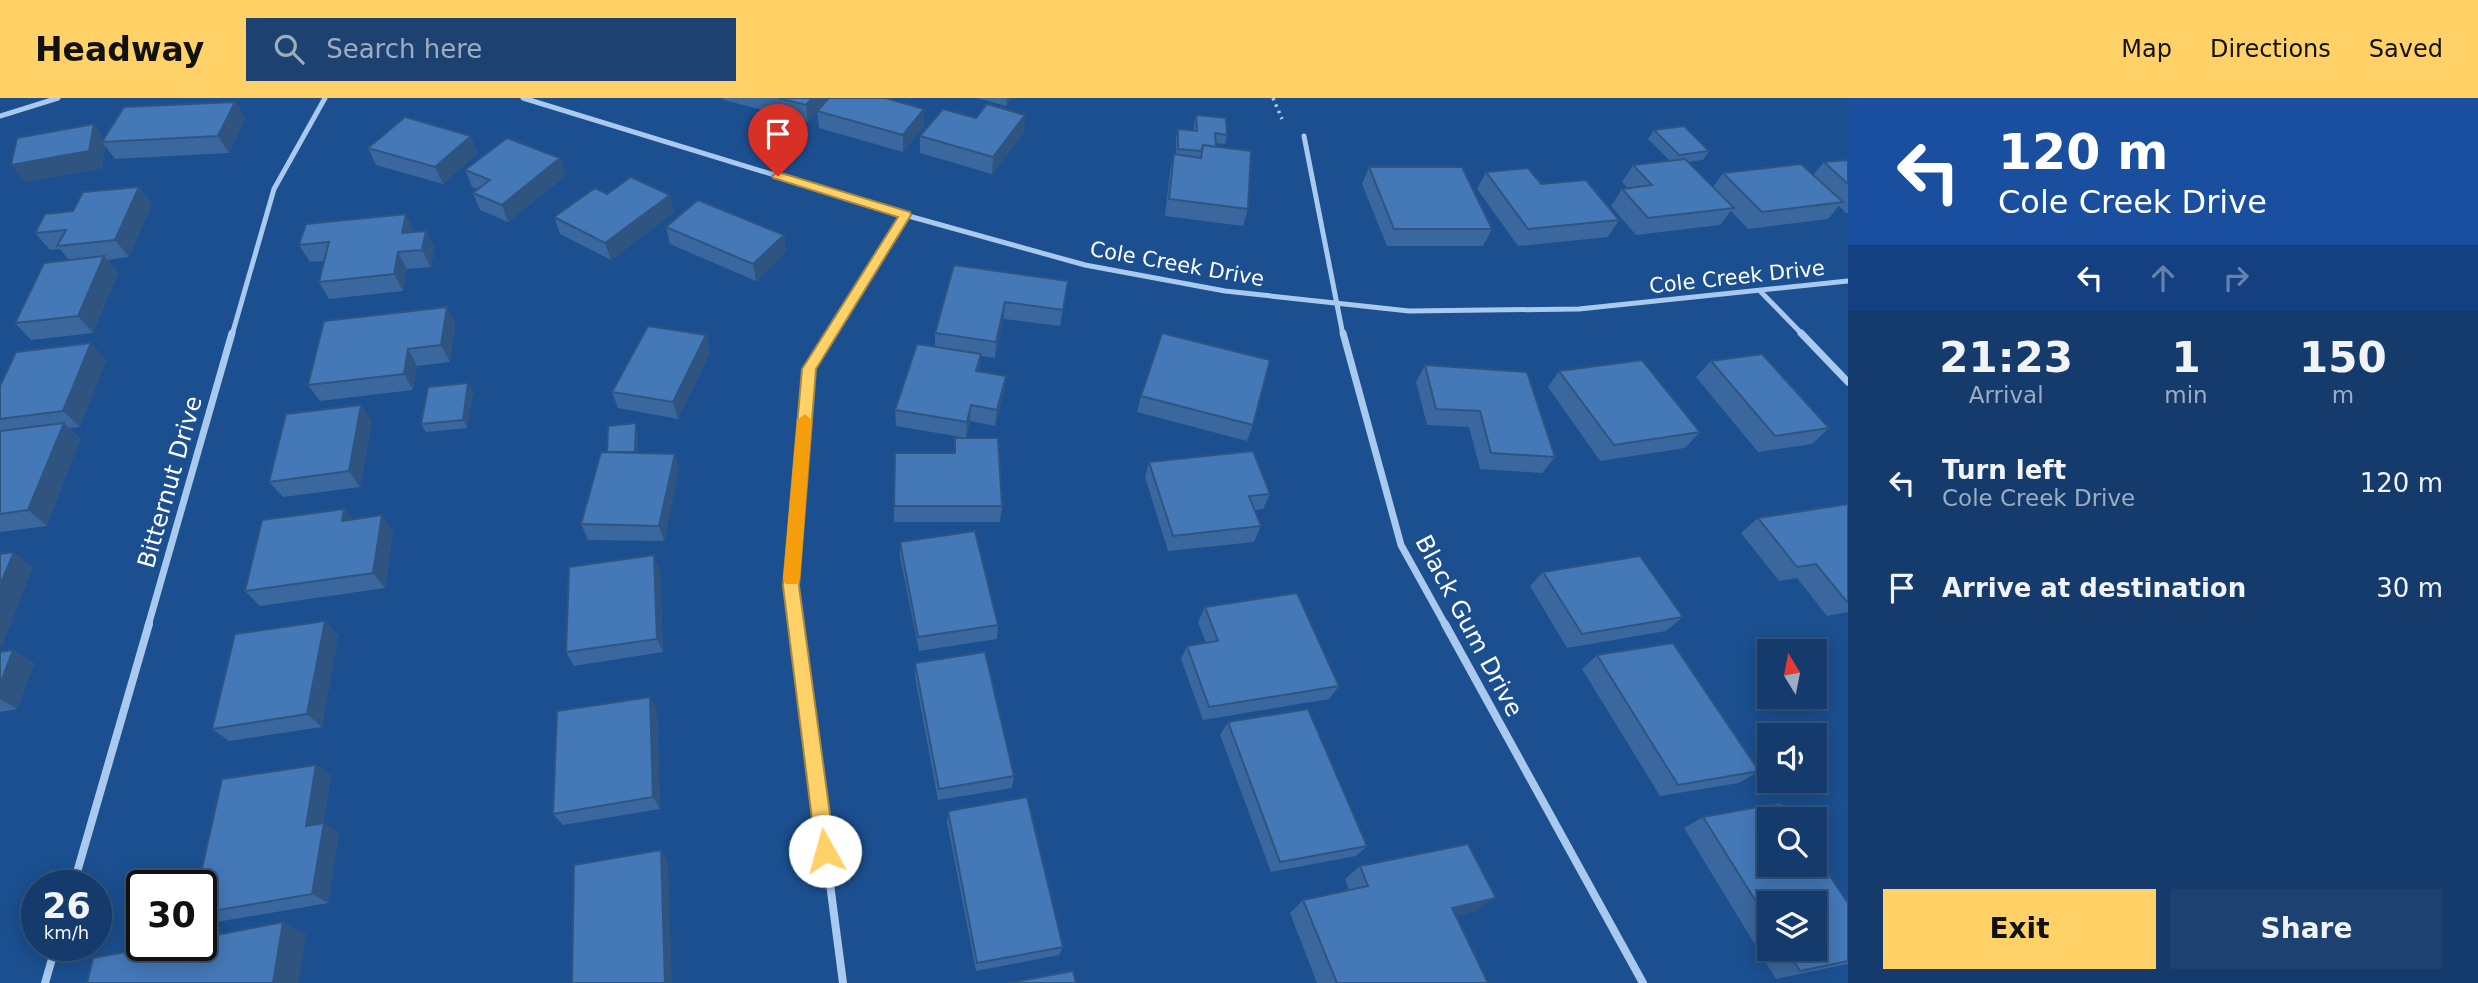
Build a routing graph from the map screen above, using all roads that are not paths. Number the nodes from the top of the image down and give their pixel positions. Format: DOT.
graph roads {
  1 [pos="58,98"];
  2 [pos="326,98"];
  3 [pos="523,98"];
  4 [pos="0,116"];
  5 [pos="1304,136"];
  6 [pos="905,215"];
  7 [pos="1848,281"];
  8 [pos="1761,292"];
  9 [pos="1336,305"];
  10 [pos="1848,382"];
  11 [pos="79,870"];
  12 [pos="51,961"];
  13 [pos="45,983"];
  14 [pos="843,983"];
  15 [pos="1643,983"];
  1 -- 4 [label="street"];
  2 -- 11 [label="street, Bitternut Drive"];
  3 -- 6 [label="street, Cole Creek Drive"];
  5 -- 9 [label="street, Black Gum Drive"];
  6 -- 9 [label="street, Cole Creek Drive"];
  6 -- 14 [label="street"];
  7 -- 8 [label="street, Cole Creek Drive"];
  8 -- 9 [label="street, Cole Creek Drive"];
  8 -- 10 [label="street"];
  9 -- 15 [label="street, Black Gum Drive"];
  12 -- 13 [label="street"];
}
